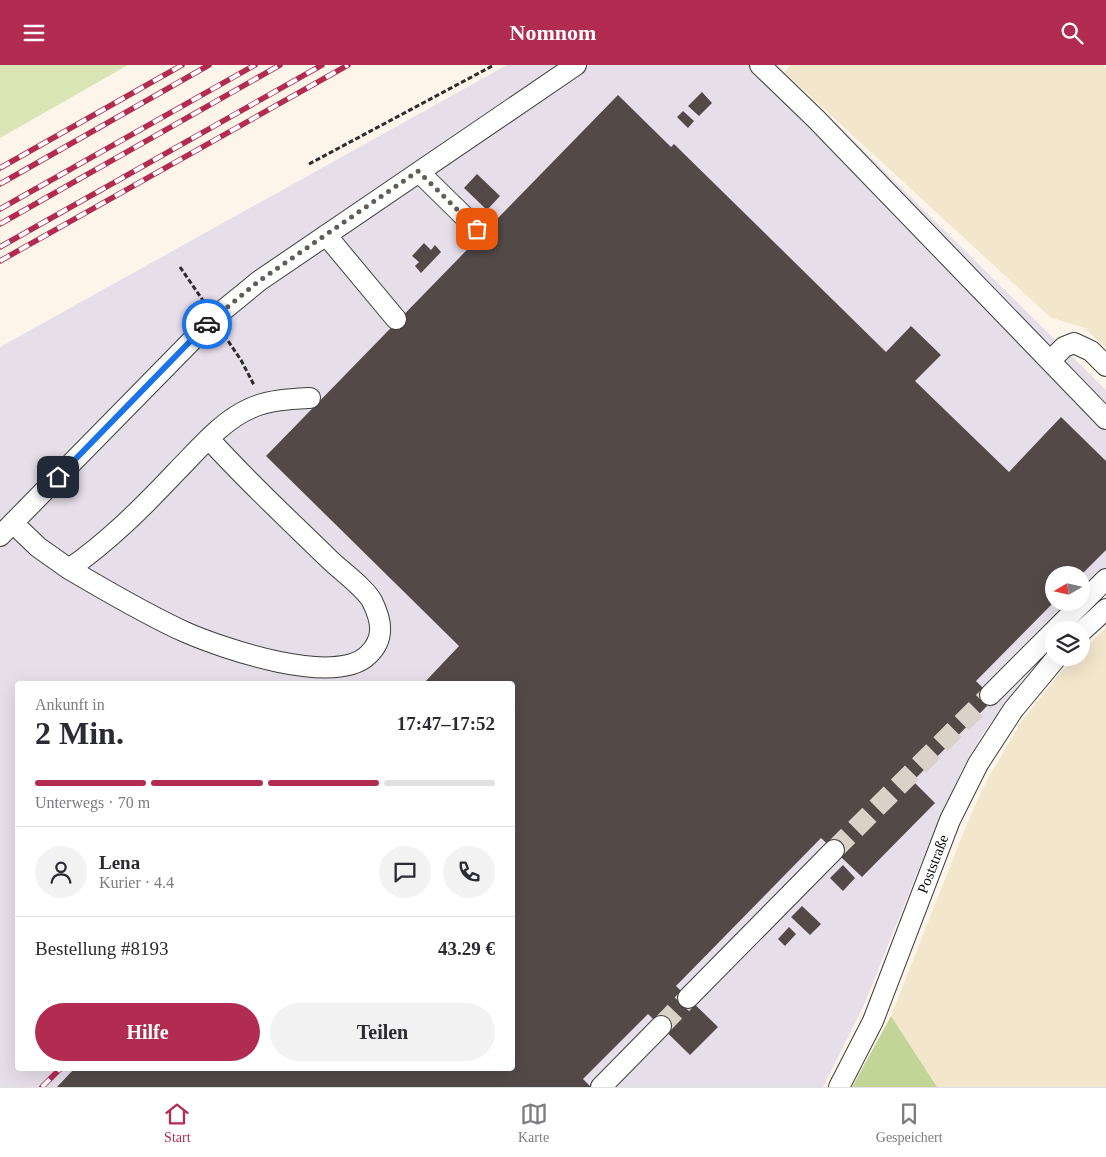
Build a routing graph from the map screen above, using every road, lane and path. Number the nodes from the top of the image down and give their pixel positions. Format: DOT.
graph roads {
  1 [pos="494,65"];
  2 [pos="576,65"];
  3 [pos="760,65"];
  4 [pos="309,164"];
  5 [pos="418,171"];
  6 [pos="477,229"];
  7 [pos="326,235"];
  8 [pos="396,319"];
  9 [pos="1050,361"];
  10 [pos="1106,366"];
  11 [pos="310,398"];
  12 [pos="1106,419"];
  13 [pos="209,439"];
  14 [pos="7,529"];
  15 [pos="69,569"];
  16 [pos="1106,579"];
  17 [pos="1106,609"];
  18 [pos="1063,621"];
  19 [pos="1090,624"];
  20 [pos="1045,639"];
  21 [pos="1050,666"];
  22 [pos="990,695"];
  23 [pos="834,851"];
  24 [pos="688,998"];
  25 [pos="661,1026"];
  26 [pos="601,1087"];
  27 [pos="839,1087"];
  1 -- 4 [label="path"];
  2 -- 5 [label="street"];
  3 -- 9 [label="street"];
  5 -- 6 [label="street"];
  5 -- 7 [label="street"];
  7 -- 8 [label="street"];
  7 -- 14 [label="street"];
  9 -- 10 [label="street"];
  9 -- 12 [label="street"];
  11 -- 13 [label="street"];
  13 -- 15 [label="street"];
  13 -- 15 [label="street"];
  14 -- 15 [label="street"];
  16 -- 18 [label="street"];
  17 -- 19 [label="street"];
  20 -- 22 [label="street"];
  21 -- 27 [label="street, Poststraße"];
  23 -- 24 [label="street"];
  25 -- 26 [label="street"];
}
